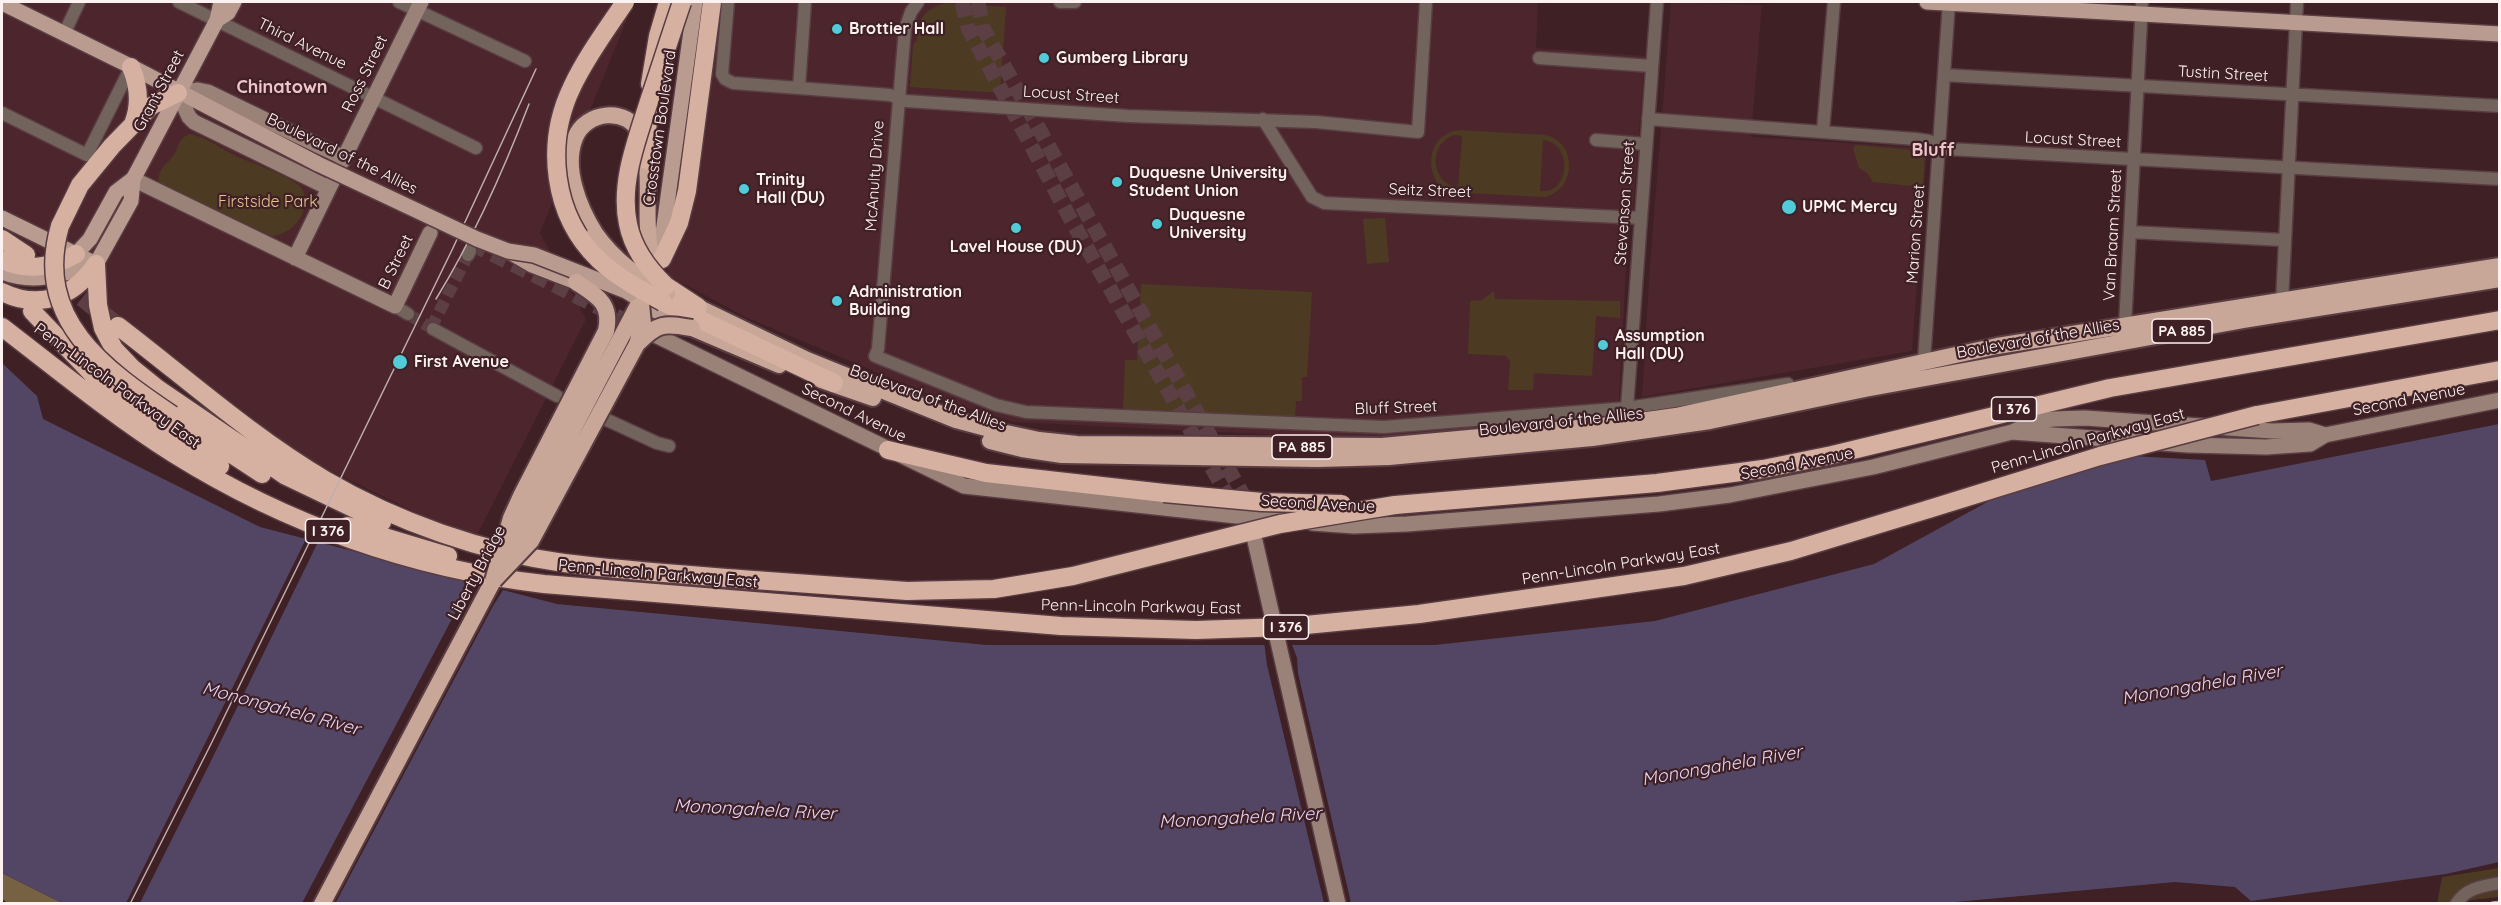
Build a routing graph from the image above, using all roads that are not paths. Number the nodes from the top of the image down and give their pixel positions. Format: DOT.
graph roads {
  1 [pos="79,2"];
  2 [pos="179,2"];
  3 [pos="220,2"];
  4 [pos="234,2"];
  5 [pos="399,2"];
  6 [pos="625,2"];
  7 [pos="668,2"];
  8 [pos="682,2"];
  9 [pos="695,2"];
  10 [pos="712,2"];
  11 [pos="729,2"];
  12 [pos="805,2"];
  13 [pos="918,2"];
  14 [pos="1060,2"];
  15 [pos="1075,2"];
  16 [pos="1426,2"];
  17 [pos="1657,2"];
  18 [pos="1834,2"];
  19 [pos="1926,2"];
  20 [pos="1949,2"];
  21 [pos="2297,2"];
  22 [pos="2,3"];
  23 [pos="419,6"];
  24 [pos="2142,8"];
  25 [pos="217,21"];
  26 [pos="2295,23"];
  27 [pos="64,34"];
  28 [pos="2499,34"];
  29 [pos="1539,58"];
  30 [pos="525,61"];
  31 [pos="1652,66"];
  32 [pos="131,67"];
  33 [pos="1944,75"];
  34 [pos="2137,86"];
  35 [pos="799,88"];
  36 [pos="178,93"];
  37 [pos="2292,95"];
  38 [pos="373,98"];
  39 [pos="898,99"];
  40 [pos="2499,106"];
  41 [pos="2,113"];
  42 [pos="1263,119"];
  43 [pos="1648,119"];
  44 [pos="132,125"];
  45 [pos="645,130"];
  46 [pos="1823,131"];
  47 [pos="1596,140"];
  48 [pos="1646,144"];
  49 [pos="1940,145"];
  50 [pos="476,148"];
  51 [pos="646,160"];
  52 [pos="2134,160"];
  53 [pos="2288,168"];
  54 [pos="133,179"];
  55 [pos="2499,179"];
  56 [pos="2,218"];
  57 [pos="1641,218"];
  58 [pos="2130,232"];
  59 [pos="430,233"];
  60 [pos="2,239"];
  61 [pos="2284,240"];
  62 [pos="508,251"];
  63 [pos="76,254"];
  64 [pos="26,255"];
  65 [pos="295,258"];
  66 [pos="662,259"];
  67 [pos="2,260"];
  68 [pos="96,264"];
  69 [pos="2499,266"];
  70 [pos="2,272"];
  71 [pos="2499,279"];
  72 [pos="576,282"];
  73 [pos="662,289"];
  74 [pos="2,292"];
  75 [pos="2282,302"];
  76 [pos="639,305"];
  77 [pos="698,307"];
  78 [pos="32,311"];
  79 [pos="2499,320"];
  80 [pos="118,326"];
  81 [pos="2125,326"];
  82 [pos="2,327"];
  83 [pos="692,328"];
  84 [pos="433,329"];
  85 [pos="651,333"];
  86 [pos="637,344"];
  87 [pos="875,356"];
  88 [pos="1924,361"];
  89 [pos="2499,370"];
  90 [pos="834,384"];
  91 [pos="557,396"];
  92 [pos="2499,400"];
  93 [pos="1627,408"];
  94 [pos="605,419"];
  95 [pos="669,446"];
  96 [pos="888,450"];
  97 [pos="1226,493"];
  98 [pos="1243,495"];
  99 [pos="1395,505"];
  100 [pos="1247,518"];
  101 [pos="416,547"];
  102 [pos="562,562"];
  103 [pos="493,581"];
  104 [pos="633,591"];
  105 [pos="2499,883"];
  106 [pos="322,903"];
  107 [pos="1338,903"];
  108 [pos="2456,903"];
  1 -- 27 [label="street"];
  2 -- 25 [label="street, Third Avenue"];
  3 -- 25 [label="main road, Grant Street"];
  4 -- 25 [label="main road, Grant Street"];
  5 -- 23 [label="street"];
  6 -- 73 [label="highway, bridge"];
  7 -- 45 [label="highway, bridge"];
  8 -- 73 [label="highway, bridge"];
  9 -- 66 [label="main road, Crosstown Boulevard"];
  10 -- 66 [label="highway"];
  11 -- 35 [label="street, Locust Street"];
  12 -- 35 [label="street"];
  13 -- 39 [label="street, McAnulty Drive"];
  14 -- 15 [label="street"];
  16 -- 42 [label="street, Locust Street"];
  17 -- 31 [label="street, Stevenson Street"];
  18 -- 46 [label="street"];
  19 -- 20 [label="main road"];
  20 -- 24 [label="main road"];
  20 -- 33 [label="street, Marion Street"];
  21 -- 26 [label="street"];
  22 -- 27 [label="main road, Boulevard of the Allies"];
  23 -- 30 [label="street"];
  23 -- 38 [label="main road, Ross Street"];
  24 -- 26 [label="main road"];
  24 -- 34 [label="street, Van Braam Street"];
  25 -- 36 [label="main road, Grant Street"];
  25 -- 38 [label="street, Third Avenue"];
  26 -- 28 [label="main road"];
  26 -- 37 [label="street"];
  27 -- 32 [label="main road, Boulevard of the Allies"];
  29 -- 31 [label="street"];
  31 -- 43 [label="street, Stevenson Street"];
  32 -- 36 [label="main road, Boulevard of the Allies"];
  32 -- 41 [label="street"];
  32 -- 44 [label="highway"];
  33 -- 34 [label="street, Tustin Street"];
  33 -- 49 [label="street, Marion Street"];
  34 -- 37 [label="street, Tustin Street"];
  34 -- 52 [label="street, Van Braam Street"];
  35 -- 39 [label="street, Locust Street"];
  36 -- 38 [label="main road, Ross Street"];
  36 -- 44 [label="highway"];
  36 -- 54 [label="main road, Grant Street"];
  36 -- 62 [label="main road, Boulevard of the Allies, bridge"];
  36 -- 65 [label="main road"];
  37 -- 40 [label="street, Tustin Street"];
  37 -- 53 [label="street"];
  38 -- 50 [label="street, Third Avenue"];
  39 -- 42 [label="street, Locust Street"];
  39 -- 87 [label="street, McAnulty Drive"];
  42 -- 57 [label="street, Seitz Street"];
  43 -- 46 [label="street, Locust Street"];
  43 -- 48 [label="street, Stevenson Street"];
  44 -- 101 [label="highway, bridge"];
  45 -- 51 [label="highway"];
  45 -- 73 [label="highway, bridge"];
  46 -- 49 [label="street, Locust Street"];
  47 -- 48 [label="street"];
  48 -- 57 [label="street, Stevenson Street"];
  49 -- 52 [label="street, Locust Street"];
  49 -- 88 [label="street, Marion Street"];
  51 -- 73 [label="highway"];
  52 -- 53 [label="street, Locust Street"];
  52 -- 58 [label="street, Van Braam Street"];
  53 -- 55 [label="street, Locust Street"];
  53 -- 61 [label="street"];
  54 -- 63 [label="main road, Grant Street"];
  54 -- 65 [label="main road"];
  54 -- 68 [label="main road, Grant Street"];
  56 -- 63 [label="main road"];
  57 -- 93 [label="street, Stevenson Street"];
  58 -- 61 [label="street"];
  58 -- 81 [label="street, Van Braam Street"];
  59 -- 65 [label="main road, B Street"];
  60 -- 64 [label="highway"];
  61 -- 75 [label="street"];
  62 -- 72 [label="main road, Boulevard of the Allies, bridge"];
  62 -- 76 [label="main road, Boulevard of the Allies, bridge"];
  63 -- 67 [label="highway"];
  63 -- 68 [label="main road"];
  66 -- 73 [label="highway, Liberty Bridge"];
  68 -- 70 [label="main road"];
  68 -- 74 [label="highway"];
  68 -- 102 [label="highway"];
  69 -- 75 [label="highway, Boulevard of the Allies / PA 885"];
  71 -- 90 [label="highway, Boulevard of the Allies / PA 885"];
  72 -- 76 [label="main road, Boulevard of the Allies, bridge"];
  72 -- 103 [label="highway, bridge"];
  73 -- 76 [label="highway, Liberty Bridge"];
  73 -- 77 [label="highway"];
  73 -- 90 [label="highway"];
  75 -- 81 [label="highway, Boulevard of the Allies / PA 885"];
  76 -- 83 [label="main road, Boulevard of the Allies, bridge"];
  76 -- 86 [label="highway, bridge"];
  76 -- 103 [label="highway, Liberty Bridge, bridge"];
  77 -- 88 [label="highway, Boulevard of the Allies / PA 885"];
  78 -- 101 [label="highway"];
  79 -- 99 [label="highway, Penn-Lincoln Parkway East / I 376"];
  80 -- 102 [label="highway, Penn-Lincoln Parkway East / I 376"];
  81 -- 88 [label="highway, Boulevard of the Allies / PA 885"];
  82 -- 104 [label="highway, Penn-Lincoln Parkway East / I 376"];
  83 -- 86 [label="highway, bridge"];
  83 -- 90 [label="highway, Boulevard of the Allies"];
  84 -- 91 [label="street"];
  85 -- 96 [label="main road, Second Avenue"];
  86 -- 103 [label="highway, bridge"];
  87 -- 93 [label="street, Bluff Street"];
  88 -- 93 [label="street, Bluff Street"];
  89 -- 104 [label="highway, Penn-Lincoln Parkway East / I 376, bridge"];
  92 -- 100 [label="main road, Second Avenue"];
  94 -- 95 [label="street"];
  96 -- 99 [label="highway, bridge"];
  96 -- 100 [label="main road, Second Avenue"];
  97 -- 100 [label="main road"];
  98 -- 100 [label="main road"];
  99 -- 102 [label="highway, Penn-Lincoln Parkway East / I 376, bridge"];
  100 -- 107 [label="main road, bridge"];
  101 -- 104 [label="highway"];
  103 -- 106 [label="highway, Liberty Bridge"];
  105 -- 108 [label="street"];
}
